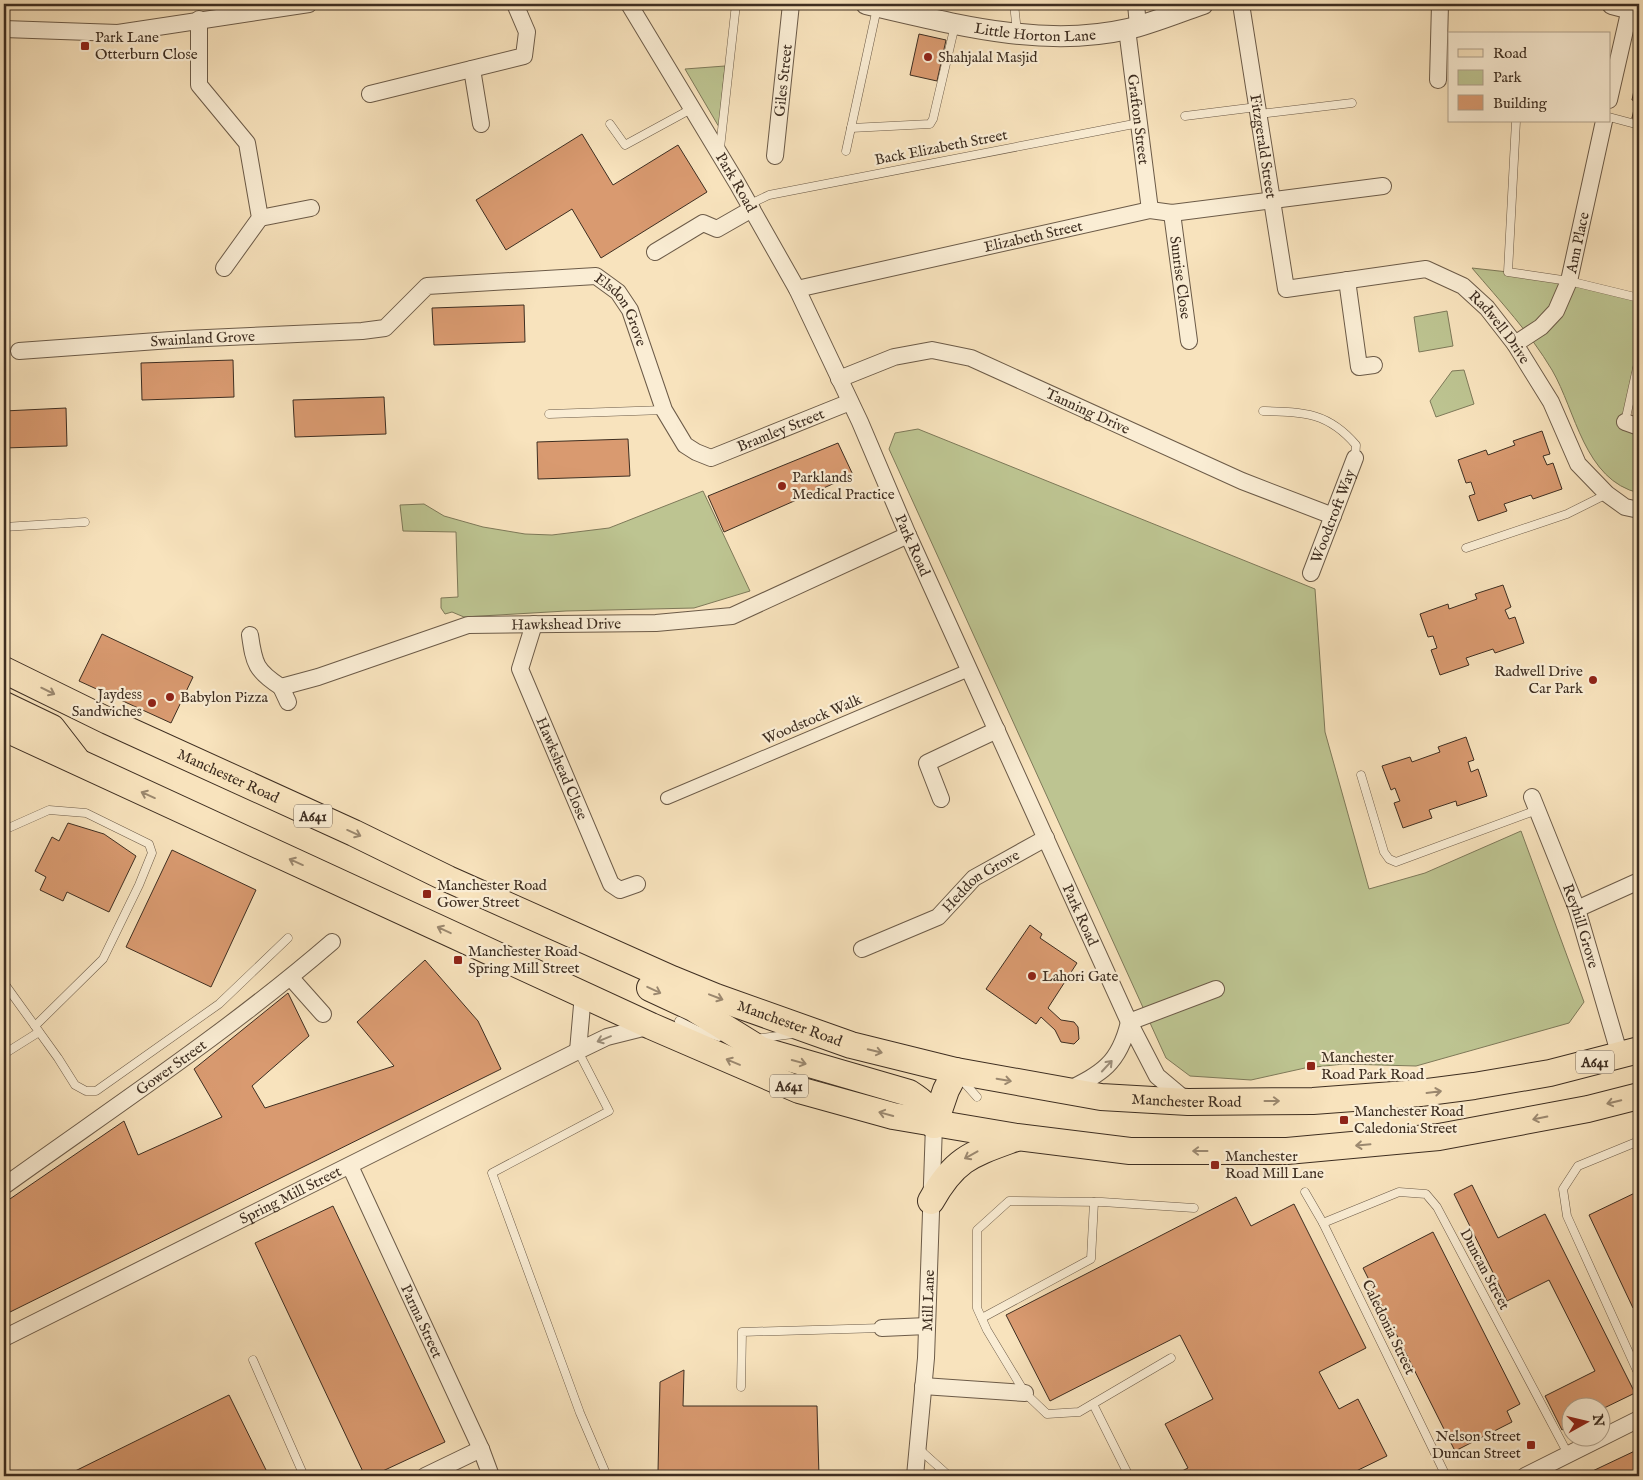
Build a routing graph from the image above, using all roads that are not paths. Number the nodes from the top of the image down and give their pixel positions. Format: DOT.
graph roads {
  1 [pos="310,4"];
  2 [pos="515,4"];
  3 [pos="629,4"];
  4 [pos="736,4"];
  5 [pos="791,4"];
  6 [pos="1014,4"];
  7 [pos="1136,4"];
  8 [pos="1203,4"];
  9 [pos="1241,4"];
  10 [pos="1440,4"];
  11 [pos="872,5"];
  12 [pos="1628,7"];
  13 [pos="903,8"];
  14 [pos="199,19"];
  15 [pos="956,25"];
  16 [pos="1132,27"];
  17 [pos="4,29"];
  18 [pos="1018,33"];
  19 [pos="472,69"];
  20 [pos="1444,80"];
  21 [pos="370,94"];
  22 [pos="1610,95"];
  23 [pos="1352,103"];
  24 [pos="693,108"];
  25 [pos="1258,111"];
  26 [pos="1185,116"];
  27 [pos="1610,117"];
  28 [pos="1516,122"];
  29 [pos="1604,122"];
  30 [pos="1139,123"];
  31 [pos="481,124"];
  32 [pos="610,124"];
  33 [pos="1639,125"];
  34 [pos="851,128"];
  35 [pos="846,151"];
  36 [pos="719,153"];
  37 [pos="775,156"];
  38 [pos="1383,186"];
  39 [pos="1272,200"];
  40 [pos="751,207"];
  41 [pos="311,208"];
  42 [pos="1150,210"];
  43 [pos="1172,213"];
  44 [pos="260,218"];
  45 [pos="655,252"];
  46 [pos="224,268"];
  47 [pos="1347,280"];
  48 [pos="1568,281"];
  49 [pos="1286,289"];
  50 [pos="797,290"];
  51 [pos="1639,298"];
  52 [pos="385,328"];
  53 [pos="1189,341"];
  54 [pos="1515,344"];
  55 [pos="19,350"];
  56 [pos="1639,360"];
  57 [pos="1374,365"];
  58 [pos="839,378"];
  59 [pos="850,402"];
  60 [pos="664,410"];
  61 [pos="1263,411"];
  62 [pos="549,414"];
  63 [pos="1632,425"];
  64 [pos="712,458"];
  65 [pos="1355,458"];
  66 [pos="1607,494"];
  67 [pos="1639,510"];
  68 [pos="1333,516"];
  69 [pos="85,522"];
  70 [pos="4,527"];
  71 [pos="908,536"];
  72 [pos="1466,548"];
  73 [pos="1311,573"];
  74 [pos="534,624"];
  75 [pos="250,635"];
  76 [pos="4,670"];
  77 [pos="969,670"];
  78 [pos="4,705"];
  79 [pos="4,728"];
  80 [pos="997,730"];
  81 [pos="78,762"];
  82 [pos="1361,775"];
  83 [pos="667,798"];
  84 [pos="940,799"];
  85 [pos="1535,803"];
  86 [pos="4,830"];
  87 [pos="1046,838"];
  88 [pos="1639,881"];
  89 [pos="637,884"];
  90 [pos="1577,909"];
  91 [pos="572,933"];
  92 [pos="288,938"];
  93 [pos="332,942"];
  94 [pos="862,949"];
  95 [pos="291,978"];
  96 [pos="4,983"];
  97 [pos="1216,989"];
  98 [pos="583,994"];
  99 [pos="323,1014"];
  100 [pos="680,1021"];
  101 [pos="1129,1022"];
  102 [pos="651,1026"];
  103 [pos="37,1029"];
  104 [pos="812,1031"];
  105 [pos="742,1040"];
  106 [pos="578,1052"];
  107 [pos="1630,1053"];
  108 [pos="4,1054"];
  109 [pos="956,1071"];
  110 [pos="1066,1091"];
  111 [pos="1639,1096"];
  112 [pos="977,1097"];
  113 [pos="1188,1102"];
  114 [pos="934,1125"];
  115 [pos="1017,1138"];
  116 [pos="1639,1141"];
  117 [pos="350,1166"];
  118 [pos="4,1186"];
  119 [pos="1305,1192"];
  120 [pos="930,1201"];
  121 [pos="1094,1202"];
  122 [pos="1194,1208"];
  123 [pos="1323,1223"];
  124 [pos="982,1318"];
  125 [pos="927,1326"];
  126 [pos="882,1328"];
  127 [pos="4,1338"];
  128 [pos="1171,1358"];
  129 [pos="253,1360"];
  130 [pos="1639,1375"];
  131 [pos="923,1386"];
  132 [pos="741,1387"];
  133 [pos="1025,1393"];
  134 [pos="1092,1404"];
  135 [pos="1639,1419"];
  136 [pos="918,1448"];
  137 [pos="481,1449"];
  138 [pos="1568,1454"];
  139 [pos="304,1476"];
  140 [pos="425,1476"];
  141 [pos="491,1476"];
  142 [pos="607,1476"];
  143 [pos="915,1476"];
  144 [pos="949,1476"];
  145 [pos="1128,1476"];
  146 [pos="1446,1476"];
  147 [pos="1525,1476"];
  1 -- 14 [label="street"];
  2 -- 19 [label="street"];
  3 -- 24 [label="street, Park Road"];
  4 -- 36 [label="lane"];
  5 -- 37 [label="street, Giles Street"];
  6 -- 18 [label="lane"];
  7 -- 16 [label="street, Grafton Street"];
  8 -- 16 [label="street, Little Horton Lane"];
  9 -- 25 [label="street, Fitzgerald Street"];
  10 -- 20 [label="street"];
  11 -- 13 [label="street, Little Horton Lane"];
  11 -- 34 [label="lane"];
  12 -- 22 [label="street"];
  13 -- 15 [label="street, Little Horton Lane"];
  14 -- 17 [label="street"];
  14 -- 44 [label="street"];
  15 -- 18 [label="street, Little Horton Lane"];
  15 -- 34 [label="lane"];
  16 -- 18 [label="street, Little Horton Lane"];
  16 -- 30 [label="street, Grafton Street"];
  19 -- 21 [label="street"];
  19 -- 31 [label="street"];
  23 -- 25 [label="lane"];
  24 -- 32 [label="lane"];
  24 -- 36 [label="street, Park Road"];
  25 -- 26 [label="lane"];
  25 -- 39 [label="street, Fitzgerald Street"];
  27 -- 33 [label="lane"];
  28 -- 48 [label="lane"];
  29 -- 48 [label="street, Ann Place"];
  30 -- 40 [label="lane, Back Elizabeth Street"];
  30 -- 42 [label="street, Grafton Street"];
  34 -- 35 [label="lane"];
  36 -- 40 [label="street, Park Road"];
  38 -- 39 [label="street, Elizabeth Street"];
  39 -- 43 [label="street, Elizabeth Street"];
  39 -- 49 [label="street, Fitzgerald Street"];
  40 -- 45 [label="street"];
  40 -- 50 [label="street, Park Road"];
  41 -- 44 [label="street"];
  42 -- 43 [label="street, Elizabeth Street"];
  42 -- 50 [label="street, Elizabeth Street"];
  43 -- 53 [label="street, Sunrise Close"];
  44 -- 46 [label="street"];
  47 -- 49 [label="street, Radwell Drive"];
  47 -- 54 [label="street, Radwell Drive"];
  47 -- 57 [label="street"];
  48 -- 51 [label="lane"];
  48 -- 54 [label="street, Ann Place"];
  50 -- 58 [label="street, Park Road"];
  52 -- 55 [label="street, Swainland Grove"];
  52 -- 60 [label="street, Elsdon Grove"];
  54 -- 66 [label="street, Radwell Drive"];
  56 -- 63 [label="lane"];
  58 -- 59 [label="street, Park Road"];
  58 -- 68 [label="street, Tanning Drive"];
  59 -- 64 [label="street, Bramley Street"];
  59 -- 71 [label="street, Park Road"];
  60 -- 62 [label="lane"];
  60 -- 64 [label="street, Elsdon Grove"];
  61 -- 65 [label="lane"];
  65 -- 68 [label="street, Woodcroft Way"];
  66 -- 67 [label="street, Radwell Drive"];
  66 -- 72 [label="lane"];
  68 -- 73 [label="street, Woodcroft Way"];
  69 -- 70 [label="lane"];
  71 -- 74 [label="street, Hawkshead Drive"];
  71 -- 77 [label="street, Park Road"];
  74 -- 75 [label="street, Hawkshead Drive"];
  74 -- 89 [label="street, Hawkshead Close"];
  76 -- 91 [label="main road, Manchester Road / A641, one-way"];
  77 -- 80 [label="street, Park Road"];
  77 -- 83 [label="street, Woodstock Walk"];
  78 -- 81 [label="main road"];
  79 -- 81 [label="main road, A641"];
  80 -- 84 [label="street"];
  80 -- 87 [label="street, Park Road"];
  98 -- 81 [label="main road, A641, one-way"];
  82 -- 85 [label="lane"];
  85 -- 90 [label="street, Reyhill Grove"];
  86 -- 103 [label="lane"];
  87 -- 94 [label="street, Heddon Grove"];
  87 -- 101 [label="street, Park Road"];
  88 -- 90 [label="street"];
  90 -- 107 [label="street, Reyhill Grove"];
  91 -- 104 [label="main road, Manchester Road / A641, one-way"];
  91 -- 105 [label="main road, one-way"];
  92 -- 103 [label="lane"];
  93 -- 95 [label="street, Gower Street"];
  95 -- 99 [label="street"];
  95 -- 118 [label="street, Gower Street"];
  96 -- 103 [label="lane"];
  97 -- 101 [label="street"];
  98 -- 102 [label="main road, A641"];
  98 -- 106 [label="street"];
  100 -- 105 [label="lane"];
  110 -- 101 [label="street, one-way"];
  101 -- 113 [label="street, Park Road"];
  102 -- 106 [label="street, Spring Mill Street, one-way"];
  114 -- 102 [label="main road, A641, one-way"];
  103 -- 108 [label="lane"];
  104 -- 105 [label="lane"];
  104 -- 109 [label="main road, Manchester Road / A641, one-way"];
  105 -- 114 [label="main road, one-way"];
  106 -- 117 [label="street, Spring Mill Street"];
  106 -- 142 [label="lane"];
  113 -- 107 [label="main road, Manchester Road / A641, one-way"];
  109 -- 110 [label="main road, Manchester Road / A641, one-way"];
  109 -- 112 [label="lane"];
  109 -- 114 [label="main road"];
  110 -- 113 [label="main road, Manchester Road / A641"];
  111 -- 115 [label="main road, A641, one-way"];
  114 -- 115 [label="main road, A641"];
  114 -- 120 [label="street, Mill Lane"];
  115 -- 120 [label="main road, one-way"];
  116 -- 130 [label="lane"];
  117 -- 127 [label="street, Spring Mill Street"];
  117 -- 137 [label="street, Parma Street"];
  119 -- 123 [label="lane, Caledonia Street"];
  120 -- 125 [label="street, Mill Lane"];
  121 -- 122 [label="lane"];
  121 -- 124 [label="lane"];
  121 -- 124 [label="lane"];
  123 -- 138 [label="lane, Duncan Street"];
  123 -- 146 [label="lane, Caledonia Street"];
  124 -- 133 [label="lane"];
  125 -- 126 [label="street"];
  125 -- 131 [label="street, Mill Lane"];
  126 -- 132 [label="lane"];
  128 -- 134 [label="lane"];
  129 -- 139 [label="lane"];
  131 -- 133 [label="street"];
  131 -- 136 [label="street, Mill Lane"];
  133 -- 134 [label="lane"];
  134 -- 145 [label="lane"];
  135 -- 138 [label="street"];
  136 -- 143 [label="street, Mill Lane"];
  136 -- 144 [label="lane"];
  137 -- 140 [label="street"];
  137 -- 141 [label="street, Parma Street"];
  138 -- 147 [label="street"];
}
